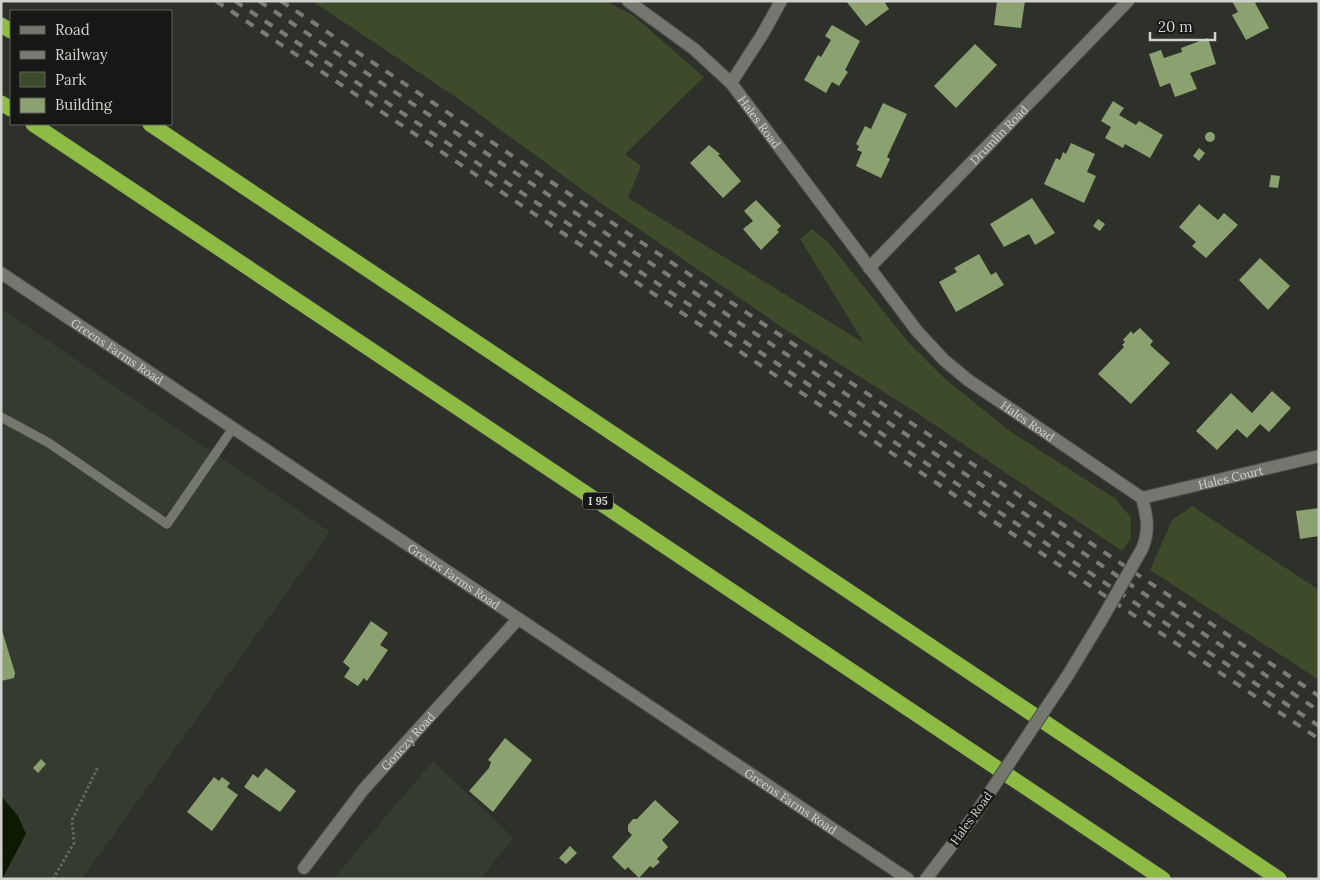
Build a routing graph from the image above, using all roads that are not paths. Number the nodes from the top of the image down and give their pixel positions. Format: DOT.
graph roads {
  1 [pos="628,1"];
  2 [pos="780,1"];
  3 [pos="1128,1"];
  4 [pos="731,83"];
  5 [pos="34,125"];
  6 [pos="151,125"];
  7 [pos="869,268"];
  8 [pos="1,273"];
  9 [pos="1,417"];
  10 [pos="233,428"];
  11 [pos="1319,456"];
  12 [pos="1142,498"];
  13 [pos="518,619"];
  14 [pos="304,868"];
  15 [pos="908,879"];
  16 [pos="926,879"];
  17 [pos="1163,879"];
  18 [pos="1279,879"];
  1 -- 4 [label="street, Hales Road"];
  2 -- 4 [label="street"];
  3 -- 7 [label="street, Drumlin Road"];
  4 -- 7 [label="street, Hales Road"];
  5 -- 17 [label="highway, I 95"];
  6 -- 18 [label="highway"];
  7 -- 12 [label="street, Hales Road"];
  8 -- 10 [label="street, Greens Farms Road"];
  9 -- 10 [label="lane"];
  10 -- 13 [label="street, Greens Farms Road"];
  11 -- 12 [label="street, Hales Court"];
  12 -- 16 [label="street, Hales Road, bridge"];
  13 -- 14 [label="street, Gonczy Road"];
  13 -- 15 [label="street, Greens Farms Road"];
}
